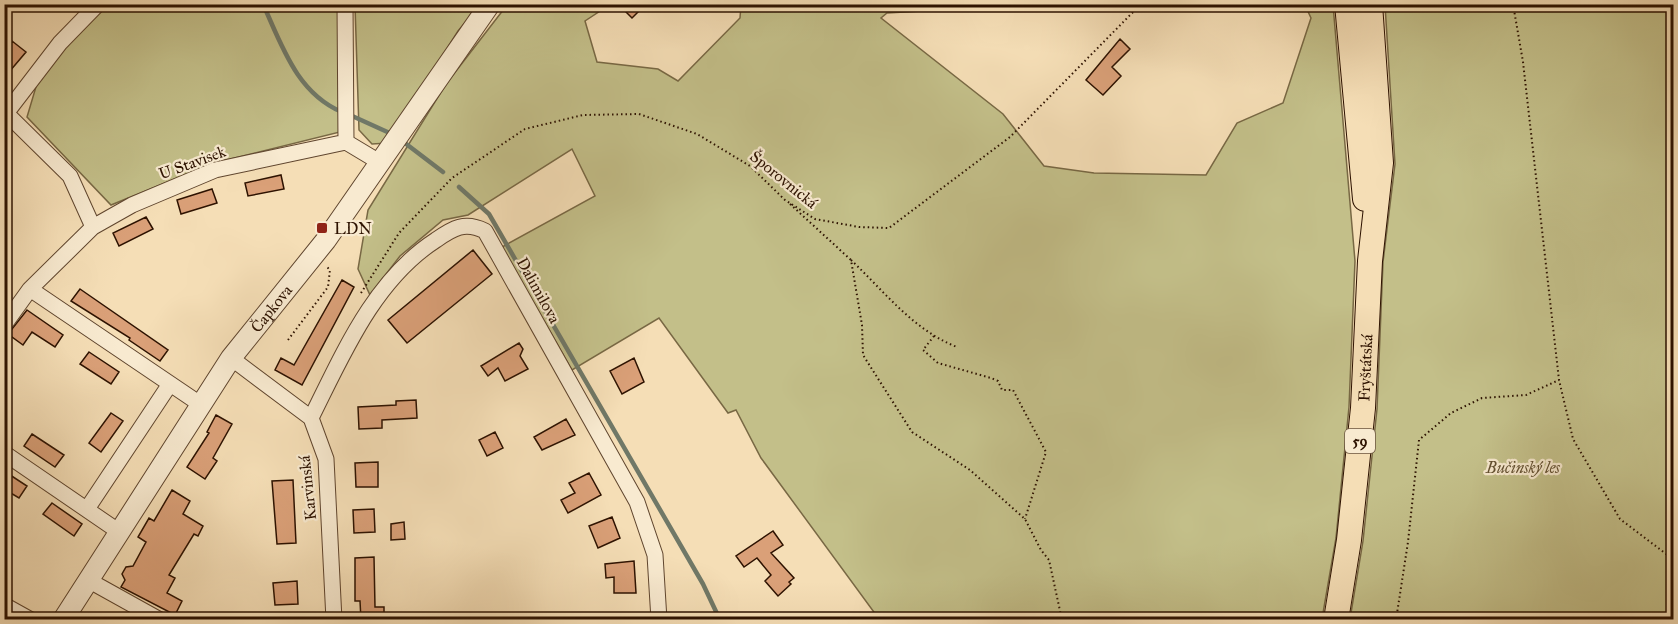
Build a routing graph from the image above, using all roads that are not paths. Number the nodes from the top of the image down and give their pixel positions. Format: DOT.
graph roads {
  1 [pos="98,4"];
  2 [pos="345,4"];
  3 [pos="490,4"];
  4 [pos="1347,4"];
  5 [pos="1371,4"];
  6 [pos="6,115"];
  7 [pos="346,142"];
  8 [pos="381,163"];
  9 [pos="93,227"];
  10 [pos="1370,261"];
  11 [pos="30,289"];
  12 [pos="4,325"];
  13 [pos="231,358"];
  14 [pos="170,384"];
  15 [pos="200,404"];
  16 [pos="311,418"];
  17 [pos="4,453"];
  18 [pos="87,509"];
  19 [pos="118,531"];
  20 [pos="88,580"];
  21 [pos="4,605"];
  22 [pos="32,620"];
  23 [pos="63,620"];
  24 [pos="160,620"];
  25 [pos="334,620"];
  26 [pos="659,620"];
  27 [pos="1336,620"];
  1 -- 6 [label="street"];
  2 -- 7 [label="street"];
  3 -- 8 [label="street, Čapkova"];
  4 -- 10 [label="main road, Fryštátská / 59"];
  5 -- 10 [label="main road, Fryštátská / 59"];
  6 -- 9 [label="street"];
  7 -- 8 [label="street"];
  7 -- 9 [label="street, U Stavisek"];
  8 -- 13 [label="street, Čapkova"];
  9 -- 11 [label="street, U Stavisek"];
  10 -- 27 [label="main road, Fryštátská / 59"];
  11 -- 12 [label="street, U Stavisek"];
  11 -- 14 [label="street"];
  13 -- 15 [label="street, Čapkova"];
  13 -- 16 [label="street"];
  14 -- 15 [label="street"];
  14 -- 18 [label="street"];
  15 -- 19 [label="street, Čapkova"];
  16 -- 25 [label="street, Karvinská"];
  16 -- 26 [label="street, Dalimilova"];
  17 -- 18 [label="street"];
  18 -- 19 [label="street"];
  19 -- 20 [label="street, Čapkova"];
  20 -- 23 [label="street, Čapkova"];
  20 -- 24 [label="street"];
  21 -- 22 [label="street"];
}
